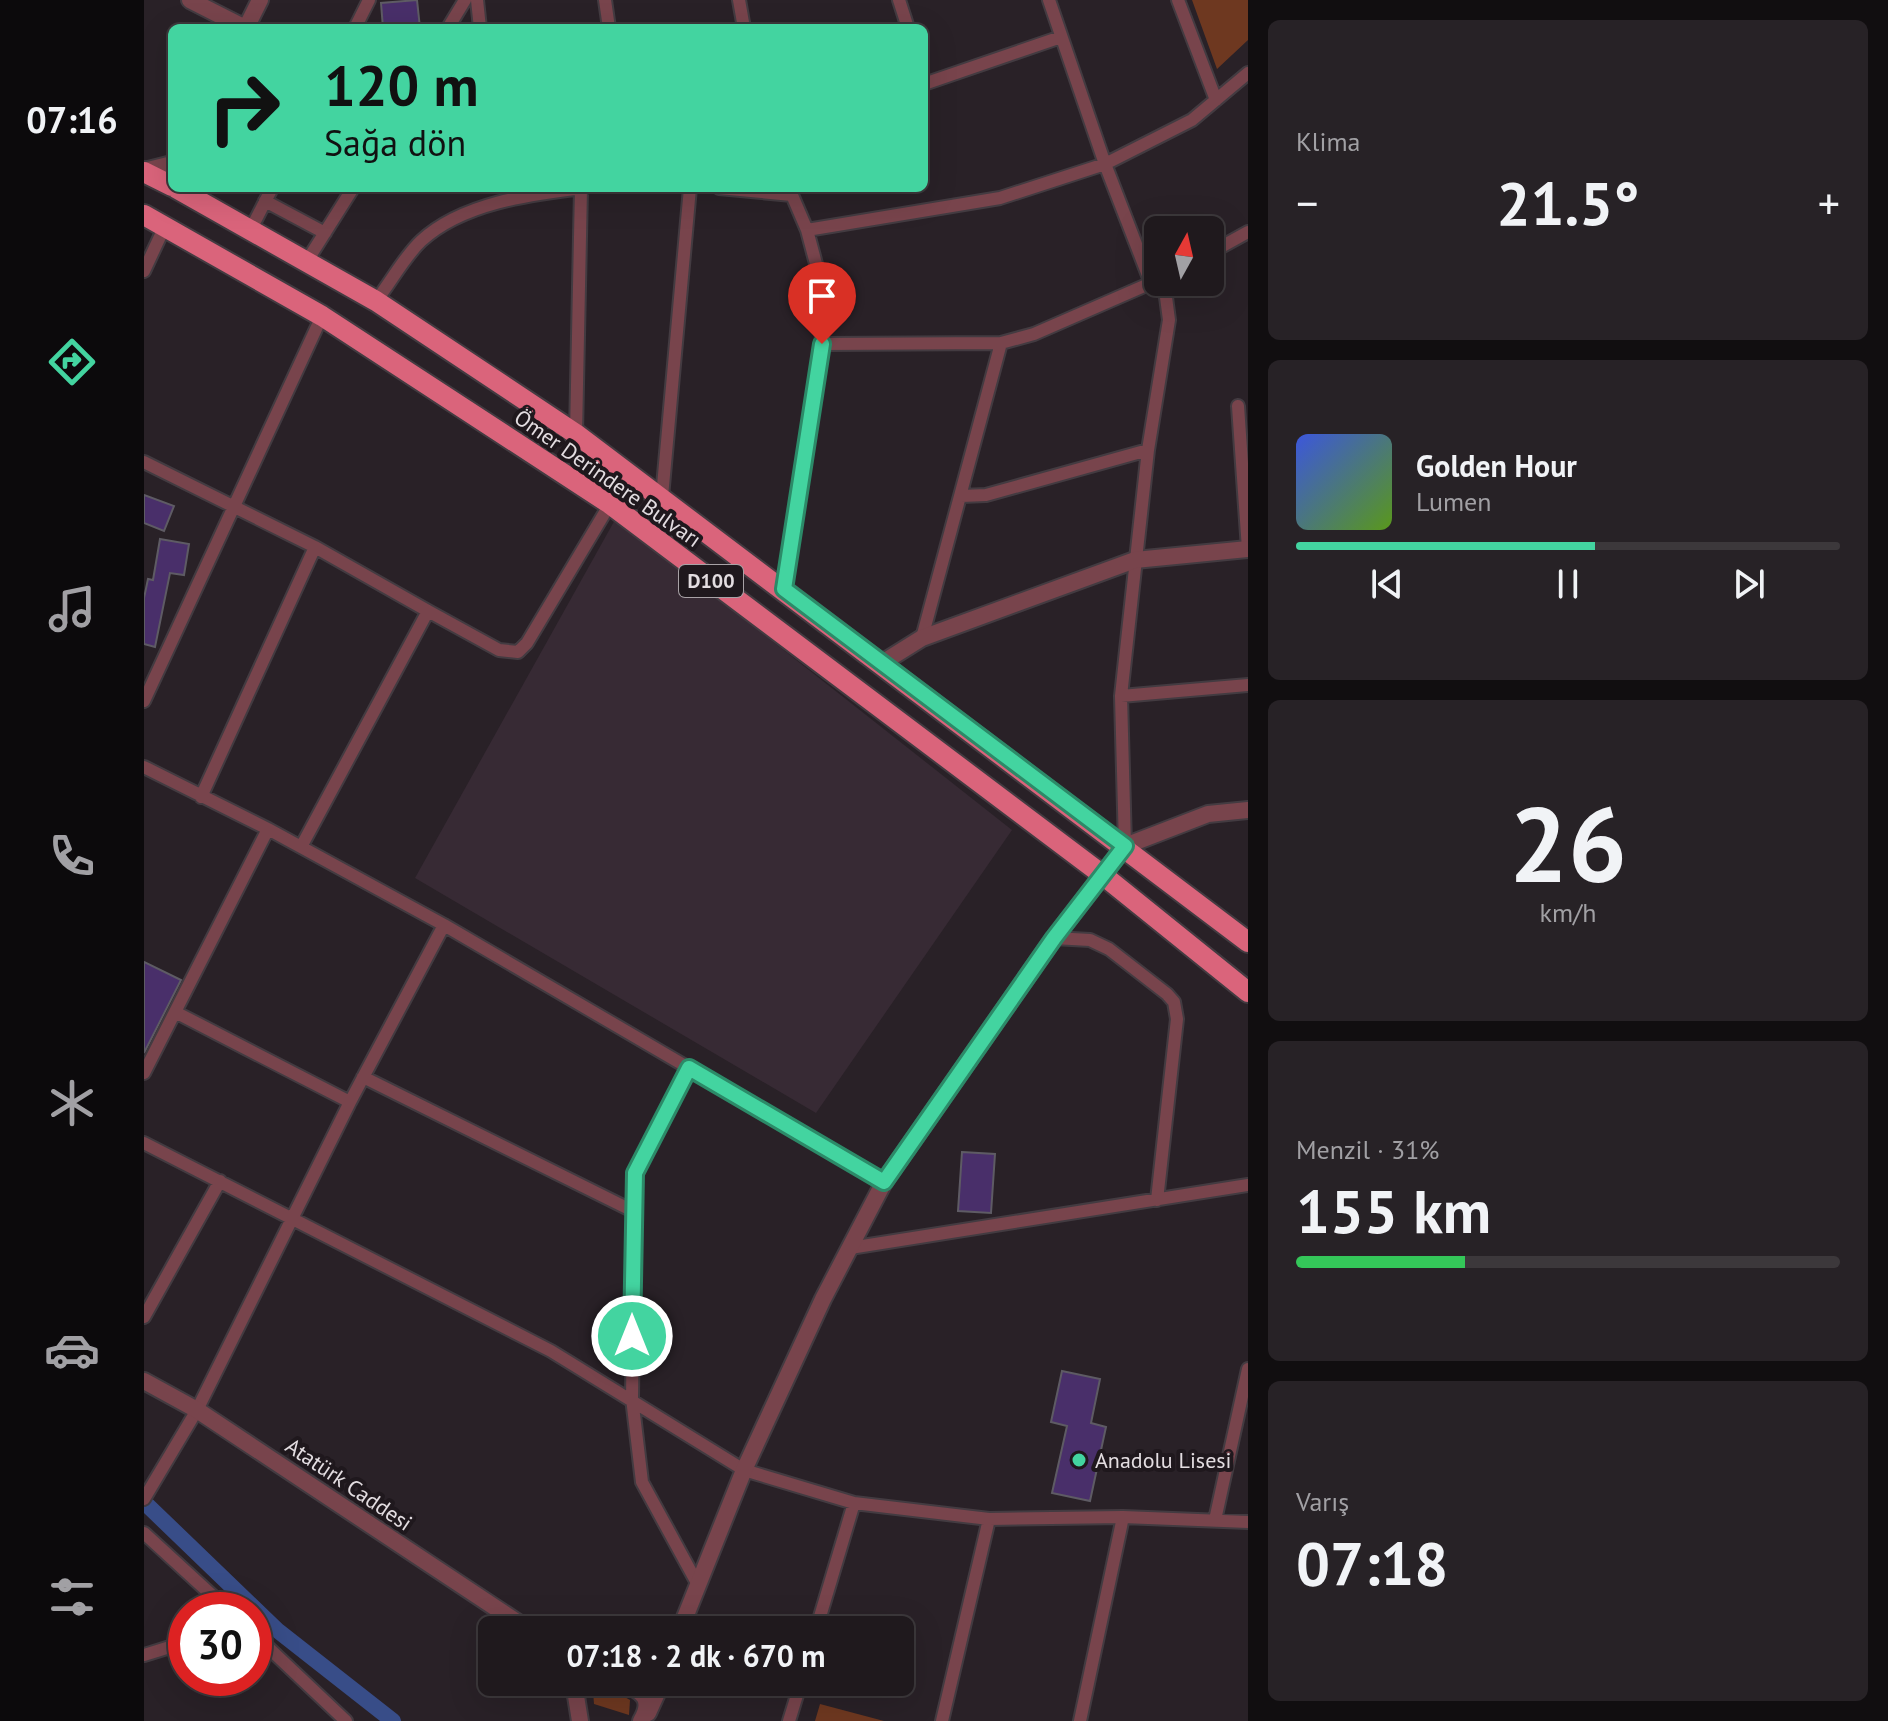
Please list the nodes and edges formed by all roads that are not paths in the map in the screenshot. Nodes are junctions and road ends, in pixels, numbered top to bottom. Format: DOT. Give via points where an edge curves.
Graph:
graph roads {
  1 [pos="190,0"];
  2 [pos="260,0"];
  3 [pos="369,0"];
  4 [pos="465,0"];
  5 [pos="477,0"];
  6 [pos="605,0"];
  7 [pos="739,0"];
  8 [pos="899,0"];
  9 [pos="1049,0"];
  10 [pos="1178,0"];
  11 [pos="237,24"];
  12 [pos="247,24"];
  13 [pos="357,24"];
  14 [pos="450,24"];
  15 [pos="480,24"];
  16 [pos="608,24"];
  17 [pos="743,24"];
  18 [pos="907,24"];
  19 [pos="1061,37"];
  20 [pos="1248,73"];
  21 [pos="928,81"];
  22 [pos="1216,100"];
  23 [pos="1105,164"];
  24 [pos="168,165"];
  25 [pos="144,172"];
  26 [pos="168,184"];
  27 [pos="185,192"];
  28 [pos="270,192"];
  29 [pos="351,192"];
  30 [pos="508,192"];
  31 [pos="561,192"];
  32 [pos="583,192"];
  33 [pos="690,192"];
  34 [pos="790,192"];
  35 [pos="265,201"];
  36 [pos="511,201"];
  37 [pos="144,215"];
  38 [pos="165,226"];
  39 [pos="251,229"];
  40 [pos="807,230"];
  41 [pos="1248,232"];
  42 [pos="325,233"];
  43 [pos="1224,245"];
  44 [pos="1144,251"];
  45 [pos="307,261"];
  46 [pos="144,271"];
  47 [pos="1144,288"];
  48 [pos="1162,296"];
  49 [pos="376,301"];
  50 [pos="322,316"];
  51 [pos="1001,343"];
  52 [pos="822,344"];
  53 [pos="1238,406"];
  54 [pos="576,434"];
  55 [pos="1148,450"];
  56 [pos="144,462"];
  57 [pos="961,496"];
  58 [pos="662,497"];
  59 [pos="610,504"];
  60 [pos="236,508"];
  61 [pos="315,547"];
  62 [pos="1248,549"];
  63 [pos="1135,560"];
  64 [pos="784,589"];
  65 [pos="428,611"];
  66 [pos="922,638"];
  67 [pos="882,663"];
  68 [pos="1248,685"];
  69 [pos="147,686"];
  70 [pos="1121,696"];
  71 [pos="144,701"];
  72 [pos="144,767"];
  73 [pos="201,797"];
  74 [pos="1248,810"];
  75 [pos="268,829"];
  76 [pos="1125,846"];
  77 [pos="301,847"];
  78 [pos="1104,876"];
  79 [pos="444,925"];
  80 [pos="1054,938"];
  81 [pos="1248,942"];
  82 [pos="1248,992"];
  83 [pos="175,1012"];
  84 [pos="689,1068"];
  85 [pos="144,1073"];
  86 [pos="363,1077"];
  87 [pos="350,1102"];
  88 [pos="144,1143"];
  89 [pos="220,1181"];
  90 [pos="884,1182"];
  91 [pos="1248,1185"];
  92 [pos="1157,1200"];
  93 [pos="633,1211"];
  94 [pos="294,1217"];
  95 [pos="850,1248"];
  96 [pos="145,1314"];
  97 [pos="1248,1369"];
  98 [pos="144,1381"];
  99 [pos="632,1398"];
  100 [pos="197,1410"];
  101 [pos="744,1470"];
  102 [pos="148,1494"];
  103 [pos="854,1503"];
  104 [pos="1123,1517"];
  105 [pos="989,1519"];
  106 [pos="1215,1520"];
  107 [pos="1248,1522"];
  108 [pos="144,1533"];
  109 [pos="697,1583"];
  110 [pos="208,1592"];
  111 [pos="507,1616"];
  112 [pos="685,1616"];
  113 [pos="820,1616"];
  114 [pos="168,1648"];
  115 [pos="272,1651"];
  116 [pos="144,1655"];
  117 [pos="642,1696"];
  118 [pos="656,1696"];
  119 [pos="797,1696"];
  120 [pos="645,1717"];
  121 [pos="346,1721"];
  122 [pos="789,1721"];
  123 [pos="942,1721"];
  124 [pos="1080,1721"];
  1 -- 11 [label="street"];
  2 -- 12 [label="street"];
  3 -- 13 [label="street"];
  4 -- 14 [label="street"];
  5 -- 15 [label="street"];
  6 -- 16 [label="street"];
  7 -- 17 [label="street"];
  8 -- 18 [label="street"];
  9 -- 19 [label="street"];
  10 -- 22 [label="street"];
  19 -- 21 [label="street"];
  19 -- 23 [label="street"];
  20 -- 22 [label="street"];
  22 -- 23 [label="street" via="1192,120"];
  23 -- 40 [label="street" via="1000,198"];
  23 -- 44 [label="street"];
  24 -- 25 [label="street"];
  25 -- 26 [label="highway, Ömer Derindere Bulvarı / D100"];
  27 -- 39 [label="highway, Ömer Derindere Bulvarı / D100"];
  28 -- 35 [label="street"];
  29 -- 42 [label="street"];
  30 -- 36 [label="street"];
  31 -- 36 [label="street"];
  32 -- 54 [label="street"];
  33 -- 58 [label="street"];
  34 -- 40 [label="street"];
  35 -- 39 [label="street"];
  35 -- 42 [label="street"];
  36 -- 49 [label="street" via="470,211 422,241"];
  37 -- 38 [label="highway, Ömer Derindere Bulvarı / D100"];
  38 -- 46 [label="street"];
  38 -- 50 [label="highway, Ömer Derindere Bulvarı / D100"];
  39 -- 45 [label="highway, Ömer Derindere Bulvarı / D100"];
  40 -- 52 [label="street" via="819,275"];
  41 -- 43 [label="street"];
  42 -- 45 [label="street"];
  45 -- 49 [label="highway, Ömer Derindere Bulvarı / D100"];
  47 -- 51 [label="street"];
  48 -- 55 [label="street" via="1169,320"];
  49 -- 54 [label="highway, Ömer Derindere Bulvarı / D100"];
  50 -- 59 [label="highway, Ömer Derindere Bulvarı / D100"];
  50 -- 60 [label="street"];
  51 -- 52 [label="street"];
  51 -- 57 [label="street"];
  52 -- 64 [label="street"];
  53 -- 62 [label="street"];
  54 -- 58 [label="highway, Ömer Derindere Bulvarı / D100"];
  55 -- 57 [label="street" via="986,495"];
  55 -- 63 [label="street"];
  56 -- 60 [label="street"];
  57 -- 66 [label="street"];
  58 -- 64 [label="highway, Ömer Derindere Bulvarı / D100"];
  59 -- 65 [label="street" via="518,652 499,650"];
  59 -- 78 [label="highway, Ömer Derindere Bulvarı / D100"];
  60 -- 61 [label="street"];
  60 -- 69 [label="street"];
  61 -- 65 [label="street"];
  61 -- 73 [label="street"];
  62 -- 63 [label="street"];
  63 -- 66 [label="street"];
  63 -- 70 [label="street"];
  64 -- 67 [label="highway, Ömer Derindere Bulvarı / D100"];
  65 -- 77 [label="street"];
  66 -- 67 [label="street"];
  67 -- 76 [label="highway, Ömer Derindere Bulvarı / D100"];
  68 -- 70 [label="street"];
  69 -- 71 [label="street"];
  70 -- 76 [label="street"];
  72 -- 73 [label="street"];
  73 -- 75 [label="street"];
  74 -- 76 [label="street" via="1208,814"];
  75 -- 77 [label="street"];
  75 -- 83 [label="street"];
  76 -- 78 [label="street"];
  76 -- 81 [label="highway, Ömer Derindere Bulvarı / D100"];
  77 -- 79 [label="street"];
  78 -- 80 [label="street"];
  78 -- 82 [label="highway, Ömer Derindere Bulvarı / D100"];
  79 -- 84 [label="street"];
  79 -- 86 [label="street"];
  80 -- 90 [label="street"];
  80 -- 92 [label="street" via="1090,940 1109,949 1174,1002 1177,1019"];
  83 -- 85 [label="street"];
  83 -- 87 [label="street"];
  84 -- 90 [label="street"];
  84 -- 93 [label="street" via="635,1173"];
  86 -- 87 [label="street"];
  86 -- 93 [label="street"];
  87 -- 94 [label="street"];
  88 -- 89 [label="street"];
  89 -- 94 [label="street"];
  89 -- 96 [label="street"];
  90 -- 95 [label="street"];
  91 -- 92 [label="street"];
  92 -- 95 [label="street"];
  93 -- 99 [label="street"];
  94 -- 99 [label="street"];
  94 -- 100 [label="street"];
  95 -- 101 [label="street"];
  97 -- 106 [label="street"];
  98 -- 100 [label="street, Atatürk Caddesi"];
  99 -- 101 [label="street"];
  99 -- 109 [label="street" via="642,1482"];
  100 -- 102 [label="street"];
  100 -- 111 [label="street, Atatürk Caddesi"];
  101 -- 103 [label="street"];
  101 -- 109 [label="street"];
  103 -- 105 [label="street"];
  103 -- 113 [label="street"];
  104 -- 105 [label="street"];
  104 -- 106 [label="street"];
  104 -- 124 [label="street"];
  105 -- 123 [label="street"];
  106 -- 107 [label="street"];
  108 -- 110 [label="street"];
  109 -- 112 [label="street"];
  114 -- 116 [label="street"];
  115 -- 121 [label="street"];
  117 -- 120 [label="street"];
  118 -- 120 [label="street"];
  119 -- 122 [label="street"];
}
